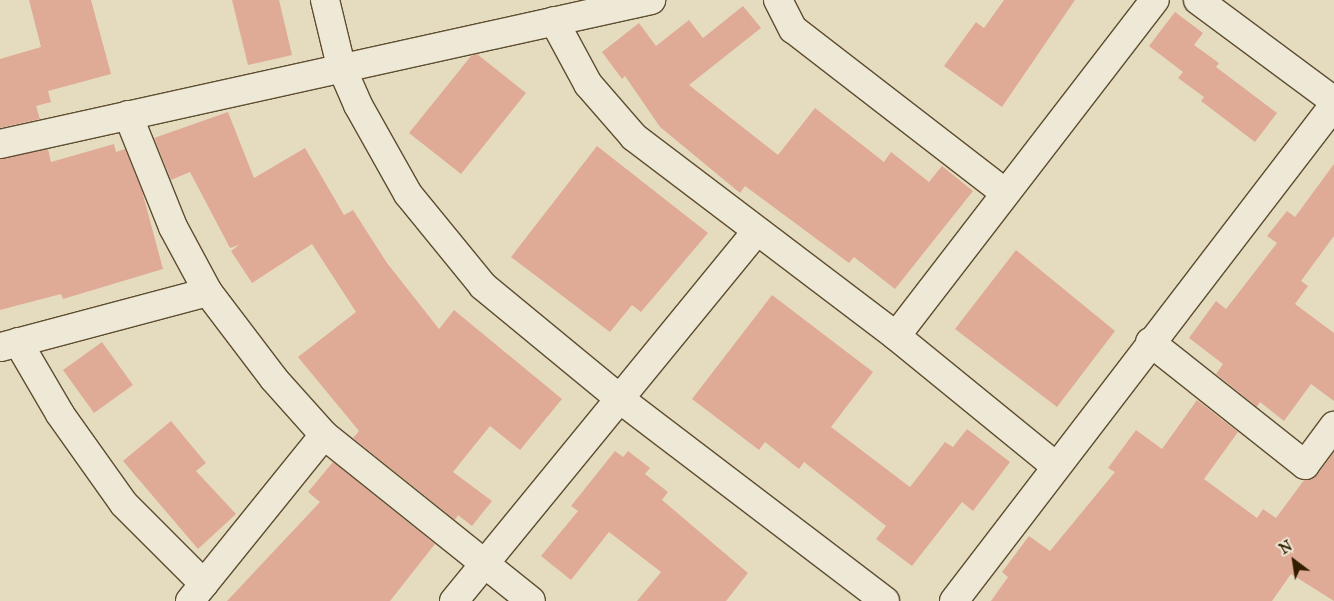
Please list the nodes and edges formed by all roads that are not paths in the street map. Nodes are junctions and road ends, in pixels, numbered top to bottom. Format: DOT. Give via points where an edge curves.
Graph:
graph roads {
  1 [pos="325,0"];
  2 [pos="651,0"];
  3 [pos="778,0"];
  4 [pos="1155,0"];
  5 [pos="1198,0"];
  6 [pos="554,21"];
  7 [pos="341,66"];
  8 [pos="1334,101"];
  9 [pos="1334,105"];
  10 [pos="128,115"];
  11 [pos="0,144"];
  12 [pos="1005,193"];
  13 [pos="756,232"];
  14 [pos="208,292"];
  15 [pos="896,336"];
  16 [pos="1150,342"];
  17 [pos="9,345"];
  18 [pos="620,399"];
  19 [pos="1334,426"];
  20 [pos="324,436"];
  21 [pos="1054,465"];
  22 [pos="484,565"];
  23 [pos="197,592"];
  24 [pos="454,601"];
  25 [pos="531,601"];
  26 [pos="885,601"];
  27 [pos="954,601"];
  1 -- 7 [label="street"];
  2 -- 6 [label="street"];
  3 -- 12 [label="street" via="793,29"];
  4 -- 12 [label="street"];
  5 -- 8 [label="street"];
  6 -- 7 [label="street"];
  6 -- 13 [label="street" via="588,84 634,137"];
  7 -- 10 [label="street"];
  7 -- 18 [label="street" via="358,105 408,194 483,286"];
  9 -- 16 [label="street"];
  10 -- 11 [label="street"];
  10 -- 14 [label="street" via="173,227"];
  12 -- 15 [label="street"];
  13 -- 15 [label="street"];
  13 -- 18 [label="street"];
  14 -- 17 [label="street"];
  14 -- 20 [label="street"];
  15 -- 21 [label="street"];
  16 -- 19 [label="street" via="1305,465"];
  16 -- 21 [label="street"];
  17 -- 23 [label="street" via="124,504"];
  18 -- 22 [label="street"];
  18 -- 26 [label="street"];
  20 -- 22 [label="street"];
  20 -- 23 [label="street"];
  21 -- 27 [label="street"];
  22 -- 24 [label="street"];
  22 -- 25 [label="street"];
}
